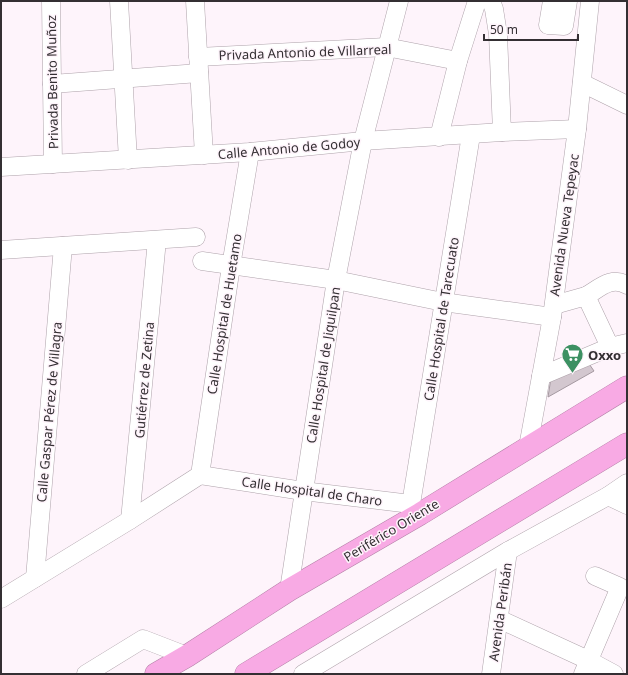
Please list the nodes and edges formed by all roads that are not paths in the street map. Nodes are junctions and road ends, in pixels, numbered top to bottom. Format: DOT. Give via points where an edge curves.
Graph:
graph roads {
  1 [pos="51,1"];
  2 [pos="119,1"];
  3 [pos="195,1"];
  4 [pos="399,1"];
  5 [pos="477,1"];
  6 [pos="491,1"];
  7 [pos="552,1"];
  8 [pos="568,1"];
  9 [pos="590,1"];
  10 [pos="467,34"];
  11 [pos="498,34"];
  12 [pos="386,47"];
  13 [pos="458,61"];
  14 [pos="199,65"];
  15 [pos="123,79"];
  16 [pos="582,83"];
  17 [pos="52,84"];
  18 [pos="627,105"];
  19 [pos="577,129"];
  20 [pos="502,132"];
  21 [pos="471,135"];
  22 [pos="439,137"];
  23 [pos="363,141"];
  24 [pos="250,152"];
  25 [pos="204,155"];
  26 [pos="128,160"];
  27 [pos="53,164"];
  28 [pos="1,167"];
  29 [pos="196,237"];
  30 [pos="157,240"];
  31 [pos="63,246"];
  32 [pos="1,250"];
  33 [pos="202,261"];
  34 [pos="231,266"];
  35 [pos="336,280"];
  36 [pos="627,285"];
  37 [pos="586,296"];
  38 [pos="443,302"];
  39 [pos="553,311"];
  40 [pos="618,345"];
  41 [pos="541,376"];
  42 [pos="627,387"];
  43 [pos="627,444"];
  44 [pos="528,447"];
  45 [pos="200,475"];
  46 [pos="627,484"];
  47 [pos="303,491"];
  48 [pos="608,496"];
  49 [pos="627,505"];
  50 [pos="416,509"];
  51 [pos="130,520"];
  52 [pos="508,551"];
  53 [pos="595,576"];
  54 [pos="35,578"];
  55 [pos="289,590"];
  56 [pos="1,599"];
  57 [pos="499,619"];
  58 [pos="187,656"];
  59 [pos="586,667"];
  60 [pos="86,674"];
  61 [pos="156,674"];
  62 [pos="246,674"];
  63 [pos="303,674"];
  64 [pos="491,674"];
  65 [pos="614,674"];
  1 -- 17 [label="street, Privada Benito Muñoz"];
  2 -- 15 [label="street"];
  3 -- 14 [label="street"];
  4 -- 12 [label="street, Calle Hospital de Jiquilpan"];
  5 -- 10 [label="street"];
  6 -- 11 [label="street"];
  7 -- 8 [label="street" via="548,25 564,26"];
  9 -- 16 [label="street, Avenida Nueva Tepeyac"];
  10 -- 11 [label="street"];
  10 -- 13 [label="street"];
  11 -- 20 [label="street"];
  12 -- 13 [label="street, Privada Antonio de Villarreal"];
  12 -- 14 [label="street, Privada Antonio de Villarreal"];
  12 -- 23 [label="street, Calle Hospital de Jiquilpan"];
  13 -- 22 [label="street"];
  14 -- 15 [label="street, Privada Antonio de Villarreal"];
  14 -- 25 [label="street"];
  15 -- 17 [label="street, Privada Antonio de Villarreal"];
  15 -- 26 [label="street"];
  16 -- 18 [label="street"];
  16 -- 19 [label="street, Avenida Nueva Tepeyac"];
  17 -- 27 [label="street, Privada Benito Muñoz"];
  19 -- 20 [label="street, Calle Antonio de Godoy"];
  19 -- 39 [label="street, Avenida Nueva Tepeyac"];
  20 -- 21 [label="street, Calle Antonio de Godoy"];
  21 -- 22 [label="street, Calle Antonio de Godoy"];
  21 -- 38 [label="street, Calle Hospital de Tarecuato"];
  22 -- 23 [label="street, Calle Antonio de Godoy"];
  23 -- 24 [label="street, Calle Antonio de Godoy"];
  23 -- 35 [label="street, Calle Hospital de Jiquilpan"];
  24 -- 25 [label="street, Calle Antonio de Godoy"];
  24 -- 34 [label="street, Calle Hospital de Huetamo"];
  25 -- 26 [label="street, Calle Antonio de Godoy"];
  26 -- 27 [label="street, Calle Antonio de Godoy"];
  27 -- 28 [label="street, Calle Antonio de Godoy"];
  29 -- 30 [label="street"];
  30 -- 31 [label="street"];
  30 -- 51 [label="street, Gutiérrez de Zetina"];
  31 -- 32 [label="street"];
  31 -- 54 [label="street, Calle Gaspar Pérez de Villagra"];
  33 -- 34 [label="street"];
  34 -- 35 [label="street"];
  34 -- 45 [label="street, Calle Hospital de Huetamo"];
  35 -- 38 [label="street"];
  35 -- 47 [label="street, Calle Hospital de Jiquilpan"];
  36 -- 37 [label="street" via="620,281 610,282"];
  37 -- 39 [label="street"];
  37 -- 40 [label="street"];
  38 -- 39 [label="street"];
  38 -- 50 [label="street, Calle Hospital de Tarecuato"];
  39 -- 41 [label="street, Avenida Nueva Tepeyac"];
  40 -- 41 [label="street"];
  41 -- 44 [label="street, Avenida Nueva Tepeyac"];
  42 -- 44 [label="highway, Periférico Oriente"];
  43 -- 62 [label="highway"];
  44 -- 50 [label="highway, Periférico Oriente"];
  45 -- 47 [label="street, Calle Hospital de Charo"];
  45 -- 51 [label="street"];
  46 -- 48 [label="street"];
  47 -- 50 [label="street, Calle Hospital de Charo"];
  47 -- 55 [label="street, Calle Hospital de Jiquilpan"];
  48 -- 49 [label="street"];
  48 -- 52 [label="street"];
  50 -- 55 [label="highway, Periférico Oriente"];
  51 -- 54 [label="street"];
  52 -- 57 [label="street, Avenida Peribán"];
  52 -- 63 [label="street"];
  53 -- 59 [label="street" via="620,587"];
  54 -- 56 [label="street"];
  55 -- 58 [label="highway, Periférico Oriente"];
  57 -- 59 [label="street"];
  57 -- 64 [label="street, Avenida Peribán"];
  58 -- 60 [label="street" via="144,639"];
  58 -- 61 [label="highway, Periférico Oriente"];
  59 -- 65 [label="street"];
}
